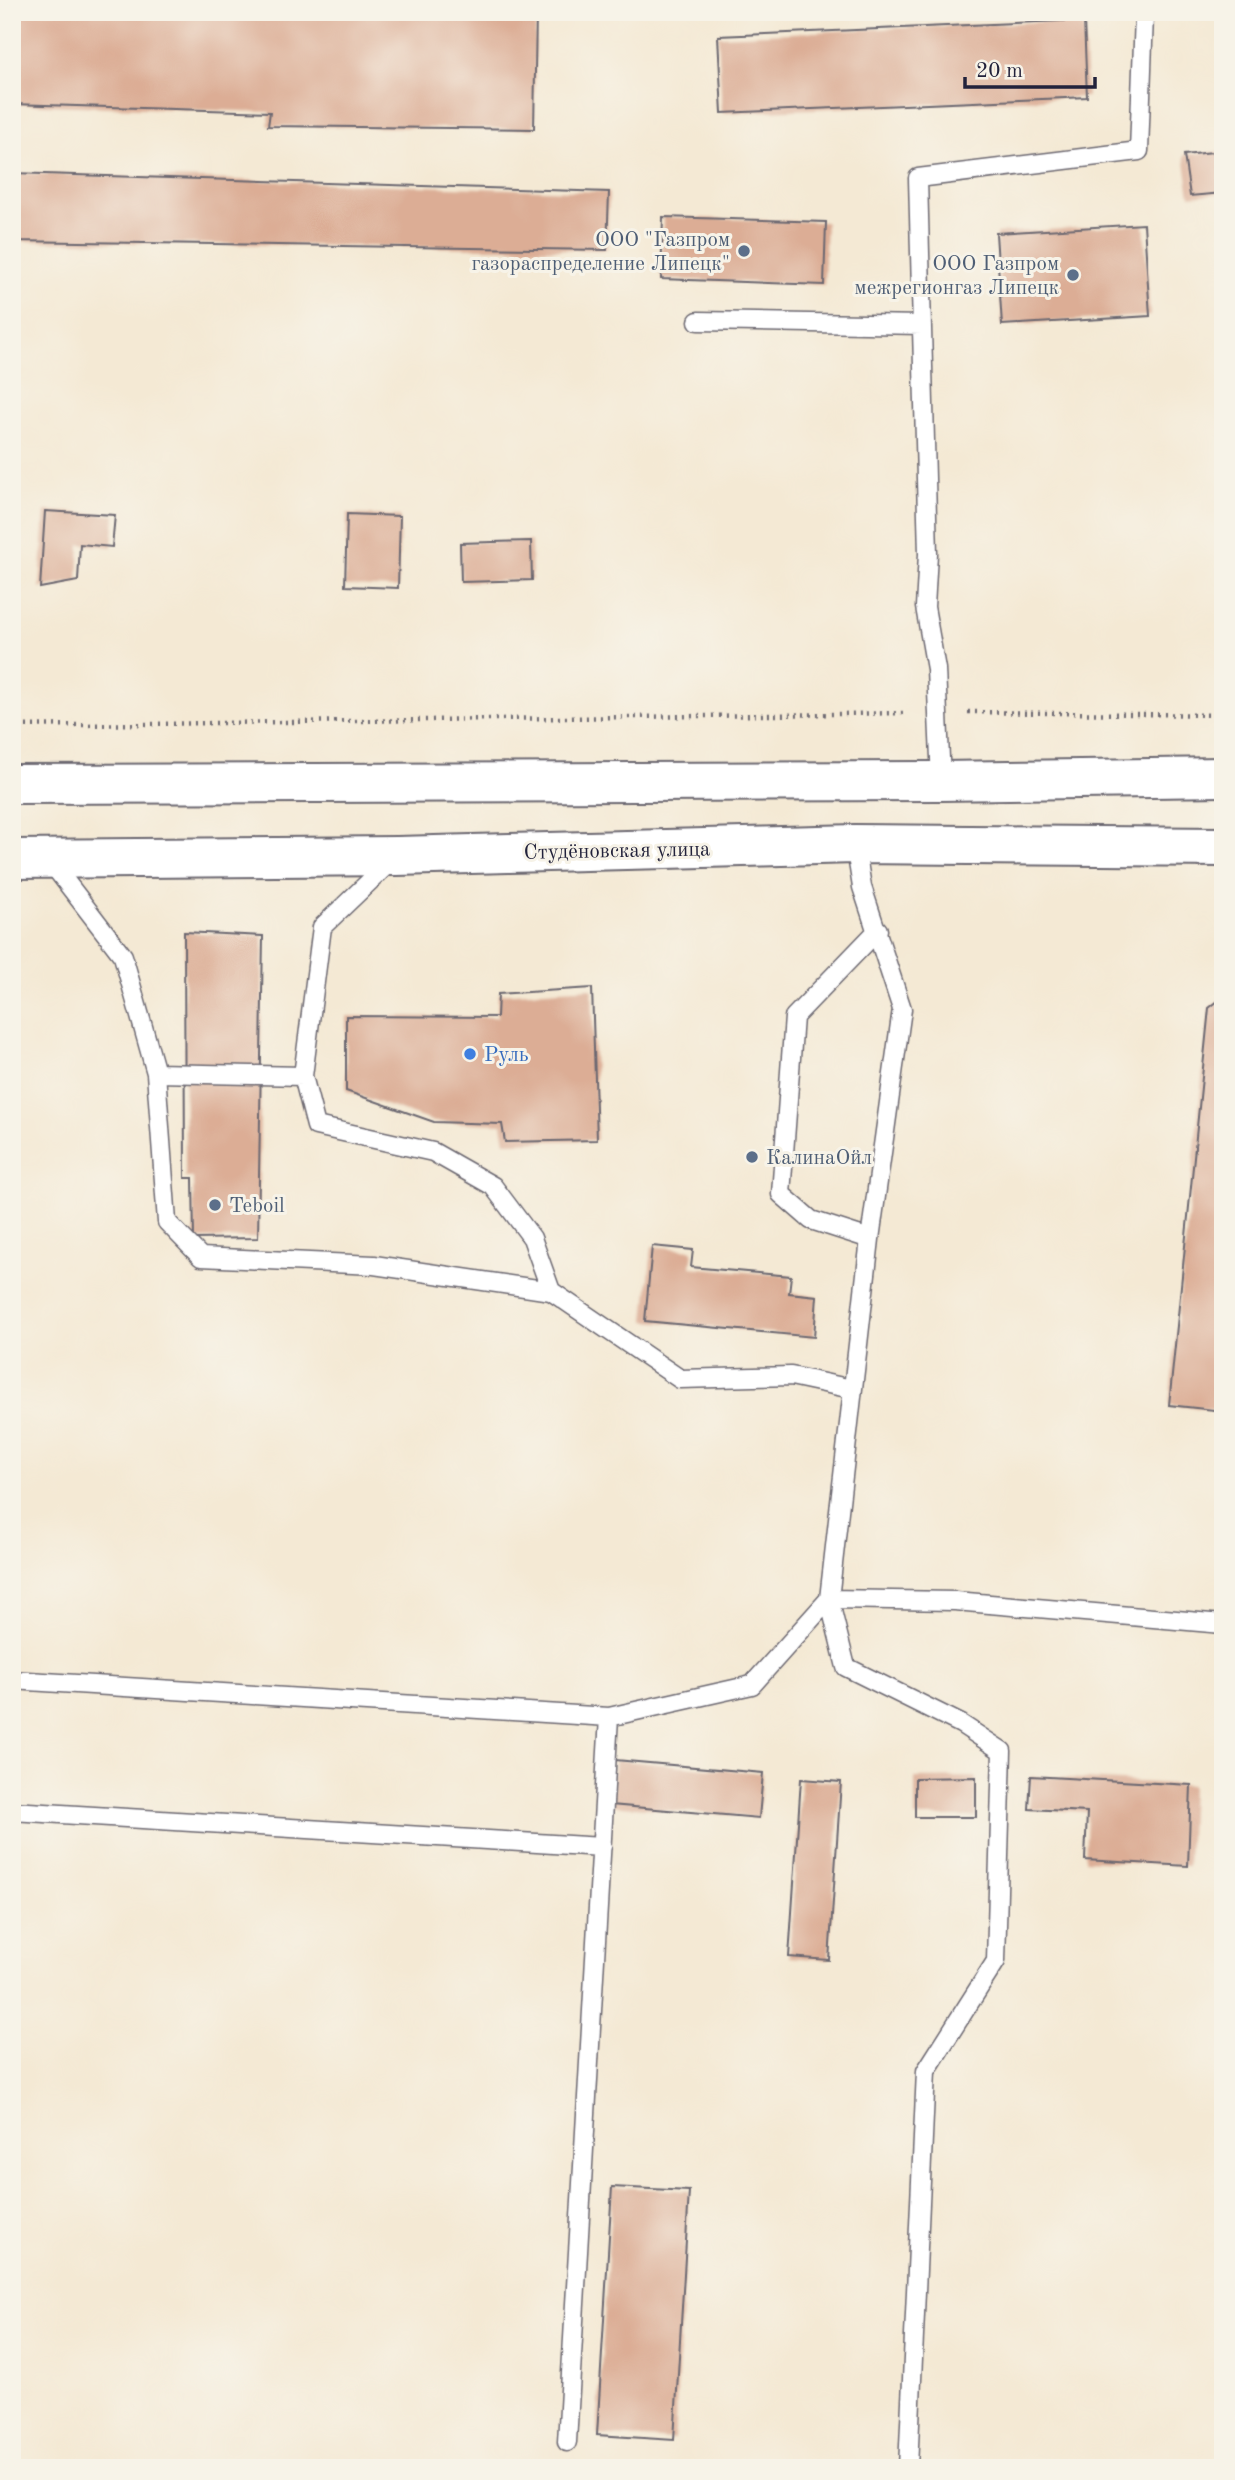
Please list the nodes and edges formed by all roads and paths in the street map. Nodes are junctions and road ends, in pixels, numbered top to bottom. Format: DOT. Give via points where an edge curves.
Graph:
graph roads {
  1 [pos="1141,12"];
  2 [pos="698,321"];
  3 [pos="922,325"];
  4 [pos="938,712"];
  5 [pos="1223,715"];
  6 [pos="12,726"];
  7 [pos="1223,777"];
  8 [pos="941,781"];
  9 [pos="12,784"];
  10 [pos="855,844"];
  11 [pos="1223,847"];
  12 [pos="397,856"];
  13 [pos="30,859"];
  14 [pos="877,930"];
  15 [pos="156,1073"];
  16 [pos="303,1076"];
  17 [pos="870,1239"];
  18 [pos="551,1291"];
  19 [pos="852,1389"];
  20 [pos="829,1599"];
  21 [pos="1223,1625"];
  22 [pos="12,1680"];
  23 [pos="609,1717"];
  24 [pos="12,1811"];
  25 [pos="602,1847"];
  26 [pos="567,2442"];
  27 [pos="908,2468"];
  1 -- 3 [label="lane" via="1139,151 918,178"];
  2 -- 3 [label="lane"];
  3 -- 4 [label="lane" via="928,554 925,607"];
  4 -- 5 [label="path"];
  4 -- 6 [label="path"];
  4 -- 8 [label="lane"];
  7 -- 8 [label="main road"];
  8 -- 9 [label="main road"];
  10 -- 11 [label="main road, Студёновская улица"];
  10 -- 12 [label="main road, Студёновская улица"];
  10 -- 14 [label="lane" via="862,887"];
  12 -- 13 [label="main road, Студёновская улица"];
  12 -- 16 [label="lane" via="322,927"];
  13 -- 15 [label="lane" via="123,956"];
  14 -- 17 [label="lane" via="902,1009"];
  14 -- 17 [label="lane" via="794,1017 781,1194 811,1220"];
  15 -- 16 [label="lane"];
  15 -- 18 [label="lane" via="167,1222 201,1257 374,1265"];
  16 -- 18 [label="lane" via="316,1126 433,1152 493,1186 532,1238"];
  17 -- 19 [label="lane"];
  18 -- 19 [label="lane" via="680,1379 791,1376"];
  19 -- 20 [label="lane"];
  20 -- 21 [label="lane" via="955,1601"];
  20 -- 23 [label="lane" via="751,1685"];
  20 -- 27 [label="lane" via="846,1667 961,1724 1002,1751 996,1961 926,2071"];
  22 -- 23 [label="lane"];
  23 -- 25 [label="lane"];
  24 -- 25 [label="lane"];
  25 -- 26 [label="lane"];
}
